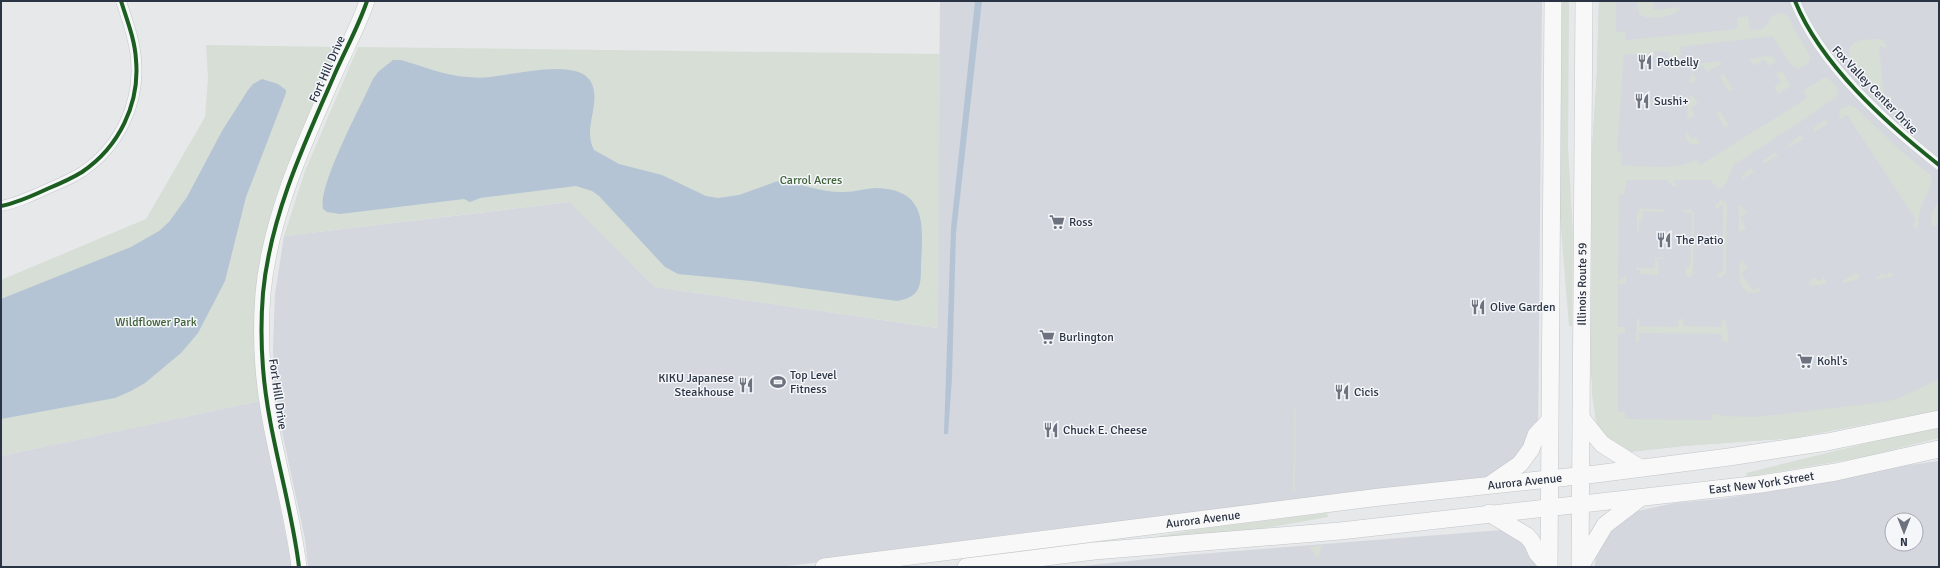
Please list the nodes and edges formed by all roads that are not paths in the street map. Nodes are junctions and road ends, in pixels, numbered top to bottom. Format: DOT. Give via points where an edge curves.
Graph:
graph roads {
  1 [pos="121,1"];
  2 [pos="367,1"];
  3 [pos="1553,1"];
  4 [pos="1584,1"];
  5 [pos="1795,1"];
  6 [pos="1939,165"];
  7 [pos="1,206"];
  8 [pos="1939,419"];
  9 [pos="1582,420"];
  10 [pos="1549,421"];
  11 [pos="1939,449"];
  12 [pos="1640,468"];
  13 [pos="1581,476"];
  14 [pos="1549,478"];
  15 [pos="1489,485"];
  16 [pos="1640,498"];
  17 [pos="1581,505"];
  18 [pos="1550,508"];
  19 [pos="1489,513"];
  20 [pos="299,567"];
  21 [pos="824,567"];
  22 [pos="966,567"];
  23 [pos="1549,567"];
  24 [pos="1580,567"];
  1 -- 7 [label="street" via="132,38 137,68 133,101 119,134 100,158 78,175"];
  2 -- 20 [label="street, Fort Hill Drive" via="290,182 278,219 263,292 263,369"];
  3 -- 10 [label="main road"];
  4 -- 9 [label="main road, Illinois Route 59"];
  5 -- 6 [label="street, Fox Valley Center Drive" via="1810,31 1830,60 1892,125"];
  8 -- 12 [label="main road" via="1827,442"];
  9 -- 12 [label="main road" via="1602,444"];
  9 -- 13 [label="main road, Illinois Route 59"];
  10 -- 14 [label="main road"];
  10 -- 15 [label="main road" via="1536,435 1531,449 1520,464"];
  11 -- 16 [label="main road, East New York Street" via="1801,478"];
  12 -- 13 [label="main road"];
  13 -- 14 [label="main road, Aurora Avenue"];
  13 -- 17 [label="main road, Illinois Route 59"];
  14 -- 15 [label="main road, Aurora Avenue"];
  14 -- 18 [label="main road"];
  15 -- 21 [label="main road, Aurora Avenue"];
  16 -- 17 [label="main road, East New York Street"];
  16 -- 24 [label="main road" via="1605,525"];
  17 -- 18 [label="main road, Aurora Avenue"];
  17 -- 24 [label="main road, Illinois Route 59"];
  18 -- 19 [label="main road, Aurora Avenue"];
  18 -- 23 [label="main road"];
  19 -- 22 [label="main road, Aurora Avenue" via="1340,531 1094,551"];
  19 -- 23 [label="main road" via="1526,536"];
}
